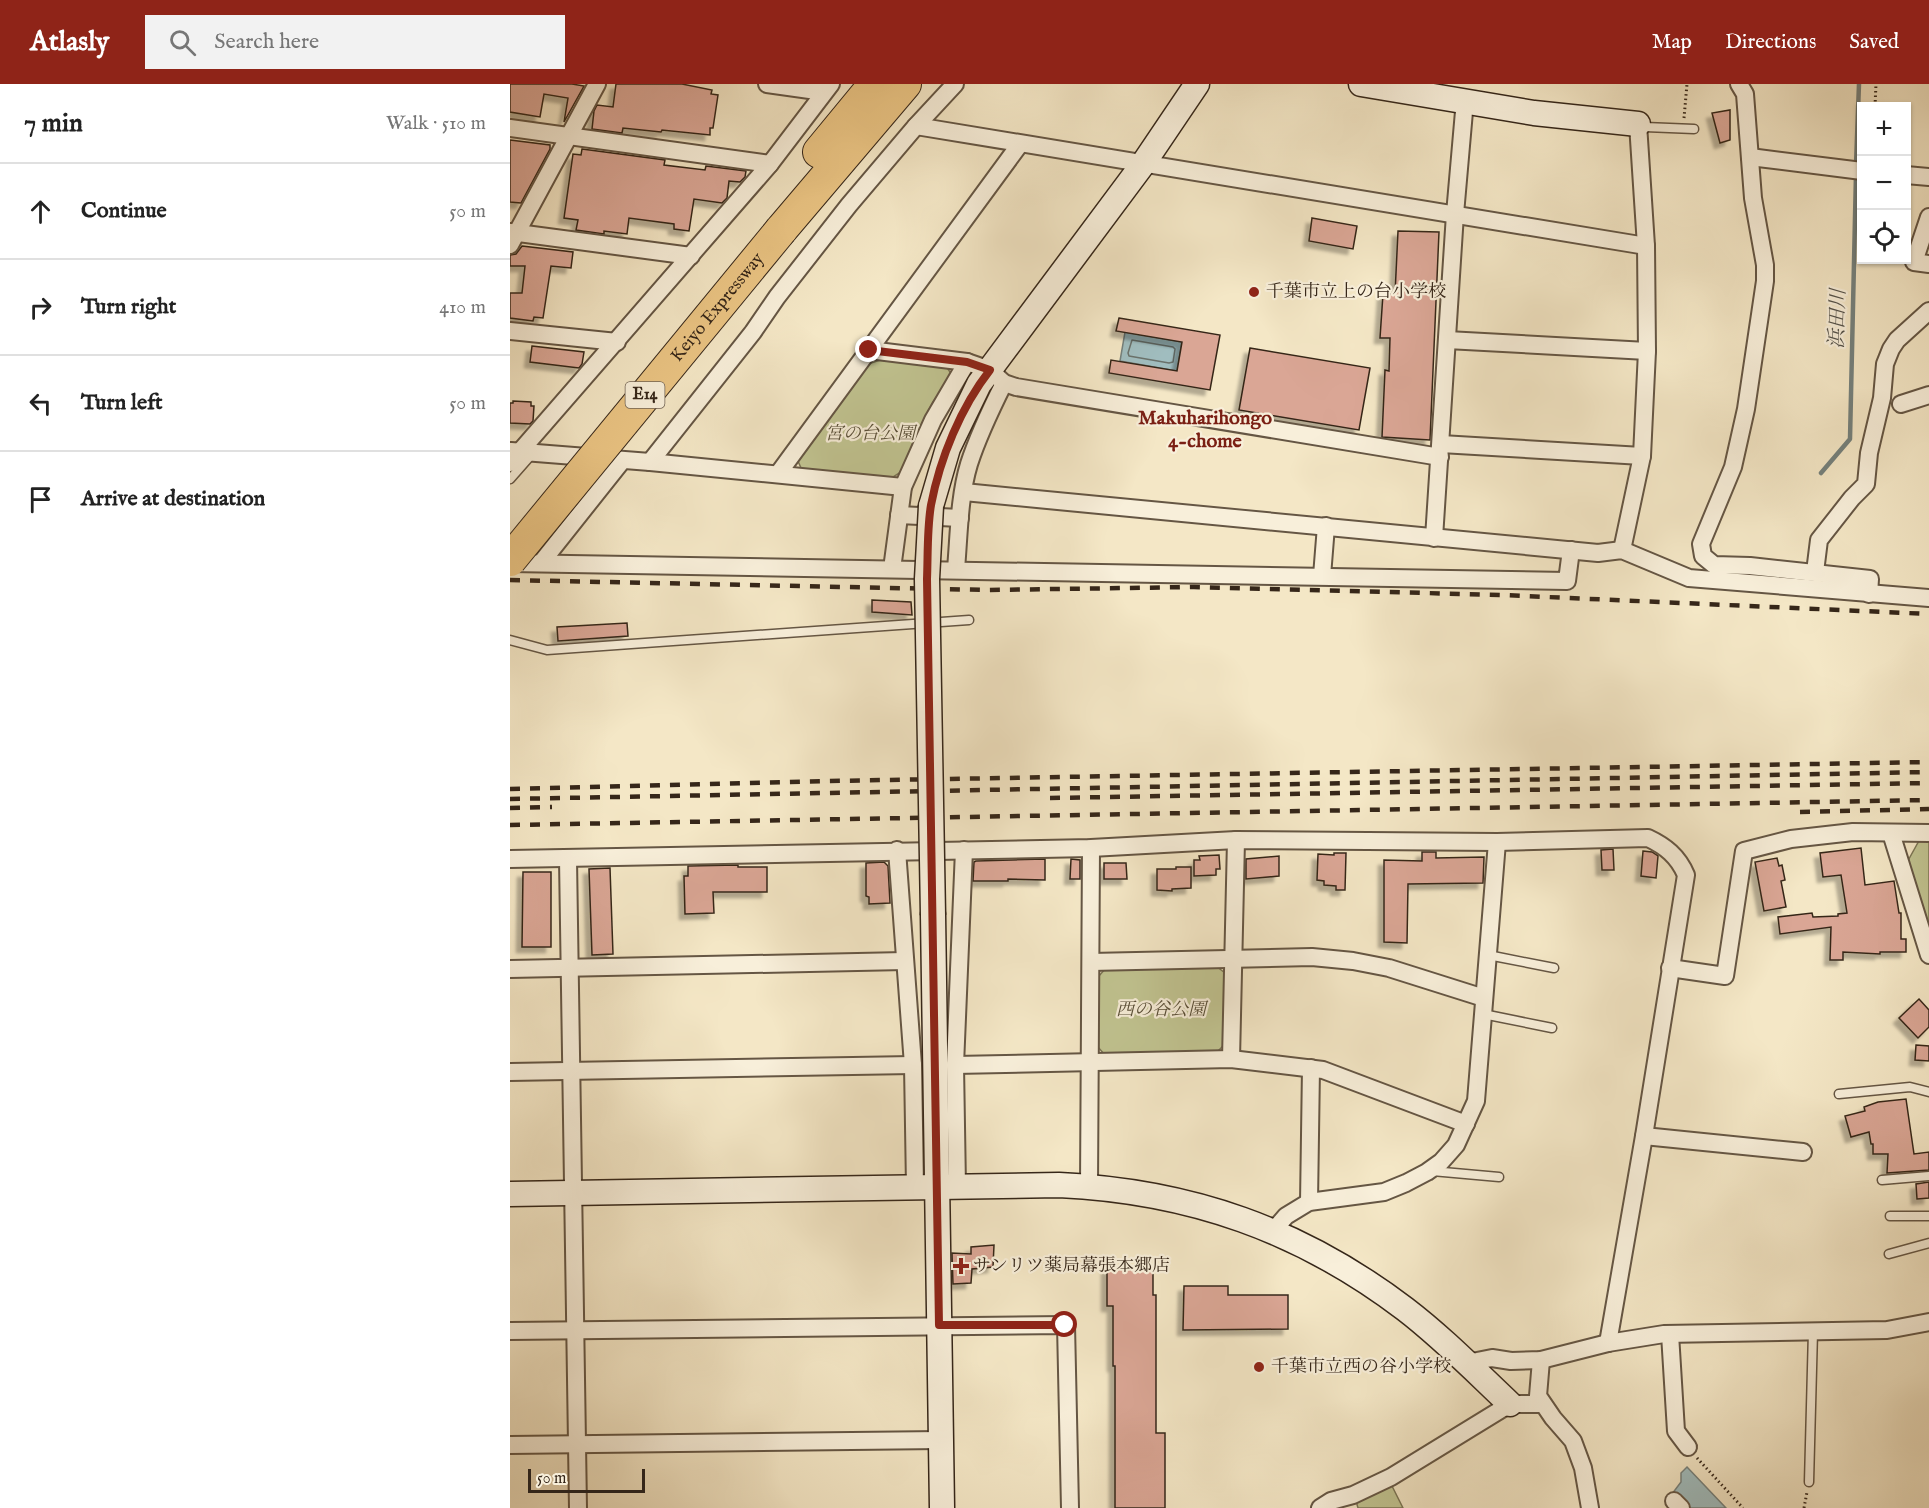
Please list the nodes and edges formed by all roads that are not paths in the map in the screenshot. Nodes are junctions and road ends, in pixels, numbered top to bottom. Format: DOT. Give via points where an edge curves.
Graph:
graph roads {
  1 [pos="597,84"];
  2 [pos="767,84"];
  3 [pos="875,84"];
  4 [pos="905,84"];
  5 [pos="955,84"];
  6 [pos="1197,84"];
  7 [pos="1361,84"];
  8 [pos="1739,84"];
  9 [pos="828,88"];
  10 [pos="1465,100"];
  11 [pos="1638,123"];
  12 [pos="916,126"];
  13 [pos="510,128"];
  14 [pos="1694,129"];
  15 [pos="569,136"];
  16 [pos="1020,144"];
  17 [pos="1750,157"];
  18 [pos="771,164"];
  19 [pos="1143,164"];
  20 [pos="1857,171"];
  21 [pos="1911,175"];
  22 [pos="1929,177"];
  23 [pos="1455,214"];
  24 [pos="1929,217"];
  25 [pos="770,227"];
  26 [pos="512,237"];
  27 [pos="1646,246"];
  28 [pos="691,256"];
  29 [pos="1929,264"];
  30 [pos="1929,311"];
  31 [pos="510,331"];
  32 [pos="1447,340"];
  33 [pos="617,342"];
  34 [pos="869,350"];
  35 [pos="1647,351"];
  36 [pos="967,362"];
  37 [pos="997,376"];
  38 [pos="1929,394"];
  39 [pos="1901,404"];
  40 [pos="1441,451"];
  41 [pos="518,455"];
  42 [pos="1642,456"];
  43 [pos="622,461"];
  44 [pos="650,462"];
  45 [pos="778,474"];
  46 [pos="510,479"];
  47 [pos="903,487"];
  48 [pos="964,492"];
  49 [pos="899,515"];
  50 [pos="960,518"];
  51 [pos="510,526"];
  52 [pos="1326,526"];
  53 [pos="1434,538"];
  54 [pos="1572,550"];
  55 [pos="1622,550"];
  56 [pos="510,561"];
  57 [pos="541,563"];
  58 [pos="956,569"];
  59 [pos="892,570"];
  60 [pos="1815,572"];
  61 [pos="1322,576"];
  62 [pos="1869,594"];
  63 [pos="1929,597"];
  64 [pos="969,620"];
  65 [pos="510,640"];
  66 [pos="1891,833"];
  67 [pos="1929,833"];
  68 [pos="1236,840"];
  69 [pos="1497,842"];
  70 [pos="1091,848"];
  71 [pos="897,850"];
  72 [pos="964,850"];
  73 [pos="510,859"];
  74 [pos="568,859"];
  75 [pos="1925,930"];
  76 [pos="1488,955"];
  77 [pos="1929,955"];
  78 [pos="1232,958"];
  79 [pos="905,961"];
  80 [pos="1091,962"];
  81 [pos="570,968"];
  82 [pos="1554,968"];
  83 [pos="1670,968"];
  84 [pos="510,969"];
  85 [pos="1484,1006"];
  86 [pos="1552,1028"];
  87 [pos="1231,1059"];
  88 [pos="1090,1062"];
  89 [pos="913,1065"];
  90 [pos="955,1065"];
  91 [pos="1311,1068"];
  92 [pos="572,1071"];
  93 [pos="510,1072"];
  94 [pos="1929,1092"];
  95 [pos="1839,1094"];
  96 [pos="1466,1124"];
  97 [pos="1644,1136"];
  98 [pos="1803,1152"];
  99 [pos="1429,1171"];
  100 [pos="1929,1176"];
  101 [pos="1499,1177"];
  102 [pos="1882,1180"];
  103 [pos="1089,1186"];
  104 [pos="936,1187"];
  105 [pos="573,1193"];
  106 [pos="510,1194"];
  107 [pos="1309,1202"];
  108 [pos="1890,1216"];
  109 [pos="1929,1216"];
  110 [pos="1273,1231"];
  111 [pos="1929,1243"];
  112 [pos="1889,1254"];
  113 [pos="1929,1322"];
  114 [pos="939,1325"];
  115 [pos="575,1330"];
  116 [pos="510,1331"];
  117 [pos="1813,1331"];
  118 [pos="1670,1334"];
  119 [pos="1608,1343"];
  120 [pos="1541,1360"];
  121 [pos="1467,1363"];
  122 [pos="1510,1404"];
  123 [pos="1542,1404"];
  124 [pos="941,1440"];
  125 [pos="577,1444"];
  126 [pos="510,1445"];
  127 [pos="1688,1448"];
  128 [pos="1809,1482"];
  129 [pos="578,1508"];
  130 [pos="942,1508"];
  131 [pos="1070,1508"];
  132 [pos="1320,1508"];
  133 [pos="1590,1508"];
  1 -- 15 [label="street"];
  2 -- 9 [label="street"];
  3 -- 25 [label="highway, Keiyo Expressway / E14"];
  4 -- 25 [label="highway, Keiyo Expressway / E14"];
  5 -- 12 [label="street"];
  6 -- 19 [label="street"];
  7 -- 10 [label="street"];
  8 -- 17 [label="street" via="1744,94"];
  9 -- 18 [label="street"];
  10 -- 11 [label="street" via="1534,113"];
  10 -- 23 [label="street"];
  11 -- 14 [label="lane" via="1645,127"];
  11 -- 27 [label="street"];
  12 -- 16 [label="street"];
  12 -- 44 [label="street" via="849,204"];
  13 -- 15 [label="street"];
  15 -- 18 [label="street"];
  15 -- 26 [label="street"];
  16 -- 19 [label="street"];
  16 -- 34 [label="street"];
  17 -- 20 [label="street"];
  17 -- 60 [label="street" via="1765,281 1733,467 1701,544 1703,556 1713,565"];
  18 -- 28 [label="street"];
  19 -- 23 [label="street"];
  19 -- 37 [label="street"];
  21 -- 22 [label="street"];
  23 -- 27 [label="street"];
  23 -- 32 [label="street"];
  24 -- 29 [label="street" via="1914,262"];
  25 -- 51 [label="highway, Keiyo Expressway / E14"];
  25 -- 56 [label="highway, Keiyo Expressway / E14, bridge"];
  26 -- 28 [label="street"];
  27 -- 35 [label="street"];
  28 -- 33 [label="street"];
  30 -- 60 [label="street" via="1891,349 1885,364 1866,484 1819,540"];
  31 -- 33 [label="street"];
  32 -- 35 [label="street"];
  32 -- 40 [label="street"];
  33 -- 41 [label="street"];
  34 -- 36 [label="street"];
  34 -- 45 [label="street"];
  35 -- 42 [label="street"];
  36 -- 37 [label="street"];
  36 -- 47 [label="street" via="933,420"];
  37 -- 40 [label="street" via="1016,387"];
  37 -- 48 [label="street"];
  37 -- 104 [label="street, bridge" via="979,384 948,448 931,506 927,579"];
  38 -- 39 [label="street"];
  40 -- 42 [label="street"];
  40 -- 53 [label="street"];
  41 -- 43 [label="street"];
  41 -- 46 [label="lane"];
  42 -- 55 [label="street"];
  43 -- 44 [label="street"];
  43 -- 57 [label="street"];
  44 -- 45 [label="street"];
  45 -- 47 [label="street"];
  47 -- 49 [label="street"];
  48 -- 50 [label="street"];
  48 -- 52 [label="street"];
  49 -- 50 [label="street"];
  49 -- 59 [label="street"];
  50 -- 58 [label="street"];
  52 -- 53 [label="street"];
  52 -- 61 [label="street"];
  53 -- 54 [label="street"];
  54 -- 55 [label="street"];
  54 -- 61 [label="street" via="1567,581"];
  55 -- 62 [label="street" via="1689,578"];
  56 -- 57 [label="street"];
  57 -- 59 [label="street"];
  58 -- 59 [label="street"];
  58 -- 61 [label="street"];
  60 -- 62 [label="street" via="1870,579"];
  62 -- 63 [label="street"];
  64 -- 65 [label="lane" via="547,650"];
  66 -- 67 [label="street"];
  66 -- 75 [label="street"];
  66 -- 83 [label="street" via="1853,832 1791,839 1744,851 1725,976"];
  68 -- 69 [label="street"];
  68 -- 70 [label="street"];
  68 -- 78 [label="street"];
  69 -- 76 [label="street"];
  69 -- 83 [label="street" via="1648,838 1662,844 1686,875"];
  70 -- 72 [label="street"];
  70 -- 80 [label="street"];
  71 -- 72 [label="street"];
  71 -- 74 [label="street"];
  71 -- 79 [label="street"];
  72 -- 90 [label="street"];
  73 -- 74 [label="street"];
  74 -- 81 [label="street"];
  75 -- 77 [label="street"];
  76 -- 82 [label="lane"];
  76 -- 85 [label="street"];
  78 -- 80 [label="street"];
  78 -- 85 [label="street" via="1353,961 1389,968"];
  78 -- 87 [label="street"];
  79 -- 81 [label="street"];
  79 -- 89 [label="street"];
  80 -- 88 [label="street"];
  81 -- 84 [label="street"];
  81 -- 92 [label="street"];
  83 -- 97 [label="street"];
  85 -- 86 [label="lane"];
  85 -- 96 [label="street" via="1476,1101"];
  87 -- 88 [label="street"];
  87 -- 91 [label="street"];
  88 -- 90 [label="street"];
  88 -- 103 [label="street"];
  89 -- 92 [label="street"];
  89 -- 104 [label="street"];
  90 -- 104 [label="street"];
  91 -- 96 [label="street"];
  91 -- 107 [label="street"];
  92 -- 93 [label="street"];
  92 -- 105 [label="street"];
  94 -- 95 [label="lane" via="1910,1087"];
  96 -- 99 [label="street" via="1456,1145"];
  97 -- 98 [label="street"];
  97 -- 119 [label="street"];
  99 -- 101 [label="lane"];
  99 -- 107 [label="street" via="1384,1192"];
  100 -- 102 [label="lane"];
  103 -- 104 [label="street"];
  103 -- 110 [label="street" via="1167,1198 1224,1212"];
  104 -- 105 [label="street"];
  104 -- 114 [label="street"];
  105 -- 106 [label="street"];
  105 -- 115 [label="street"];
  107 -- 110 [label="street" via="1286,1216"];
  108 -- 109 [label="lane"];
  110 -- 121 [label="street" via="1380,1291"];
  111 -- 112 [label="lane"];
  113 -- 117 [label="street" via="1887,1330"];
  114 -- 115 [label="street"];
  114 -- 124 [label="street"];
  114 -- 131 [label="street" via="1065,1325"];
  115 -- 116 [label="street"];
  115 -- 125 [label="street"];
  117 -- 118 [label="street"];
  117 -- 128 [label="lane"];
  118 -- 119 [label="street"];
  118 -- 127 [label="street" via="1676,1431"];
  119 -- 120 [label="street"];
  120 -- 121 [label="street" via="1492,1358"];
  120 -- 123 [label="street" via="1538,1396"];
  121 -- 122 [label="street"];
  122 -- 123 [label="street"];
  122 -- 132 [label="street" via="1390,1477"];
  123 -- 133 [label="street" via="1573,1441 1583,1468"];
  124 -- 125 [label="street"];
  124 -- 130 [label="street"];
  125 -- 126 [label="street"];
  125 -- 129 [label="street"];
}
